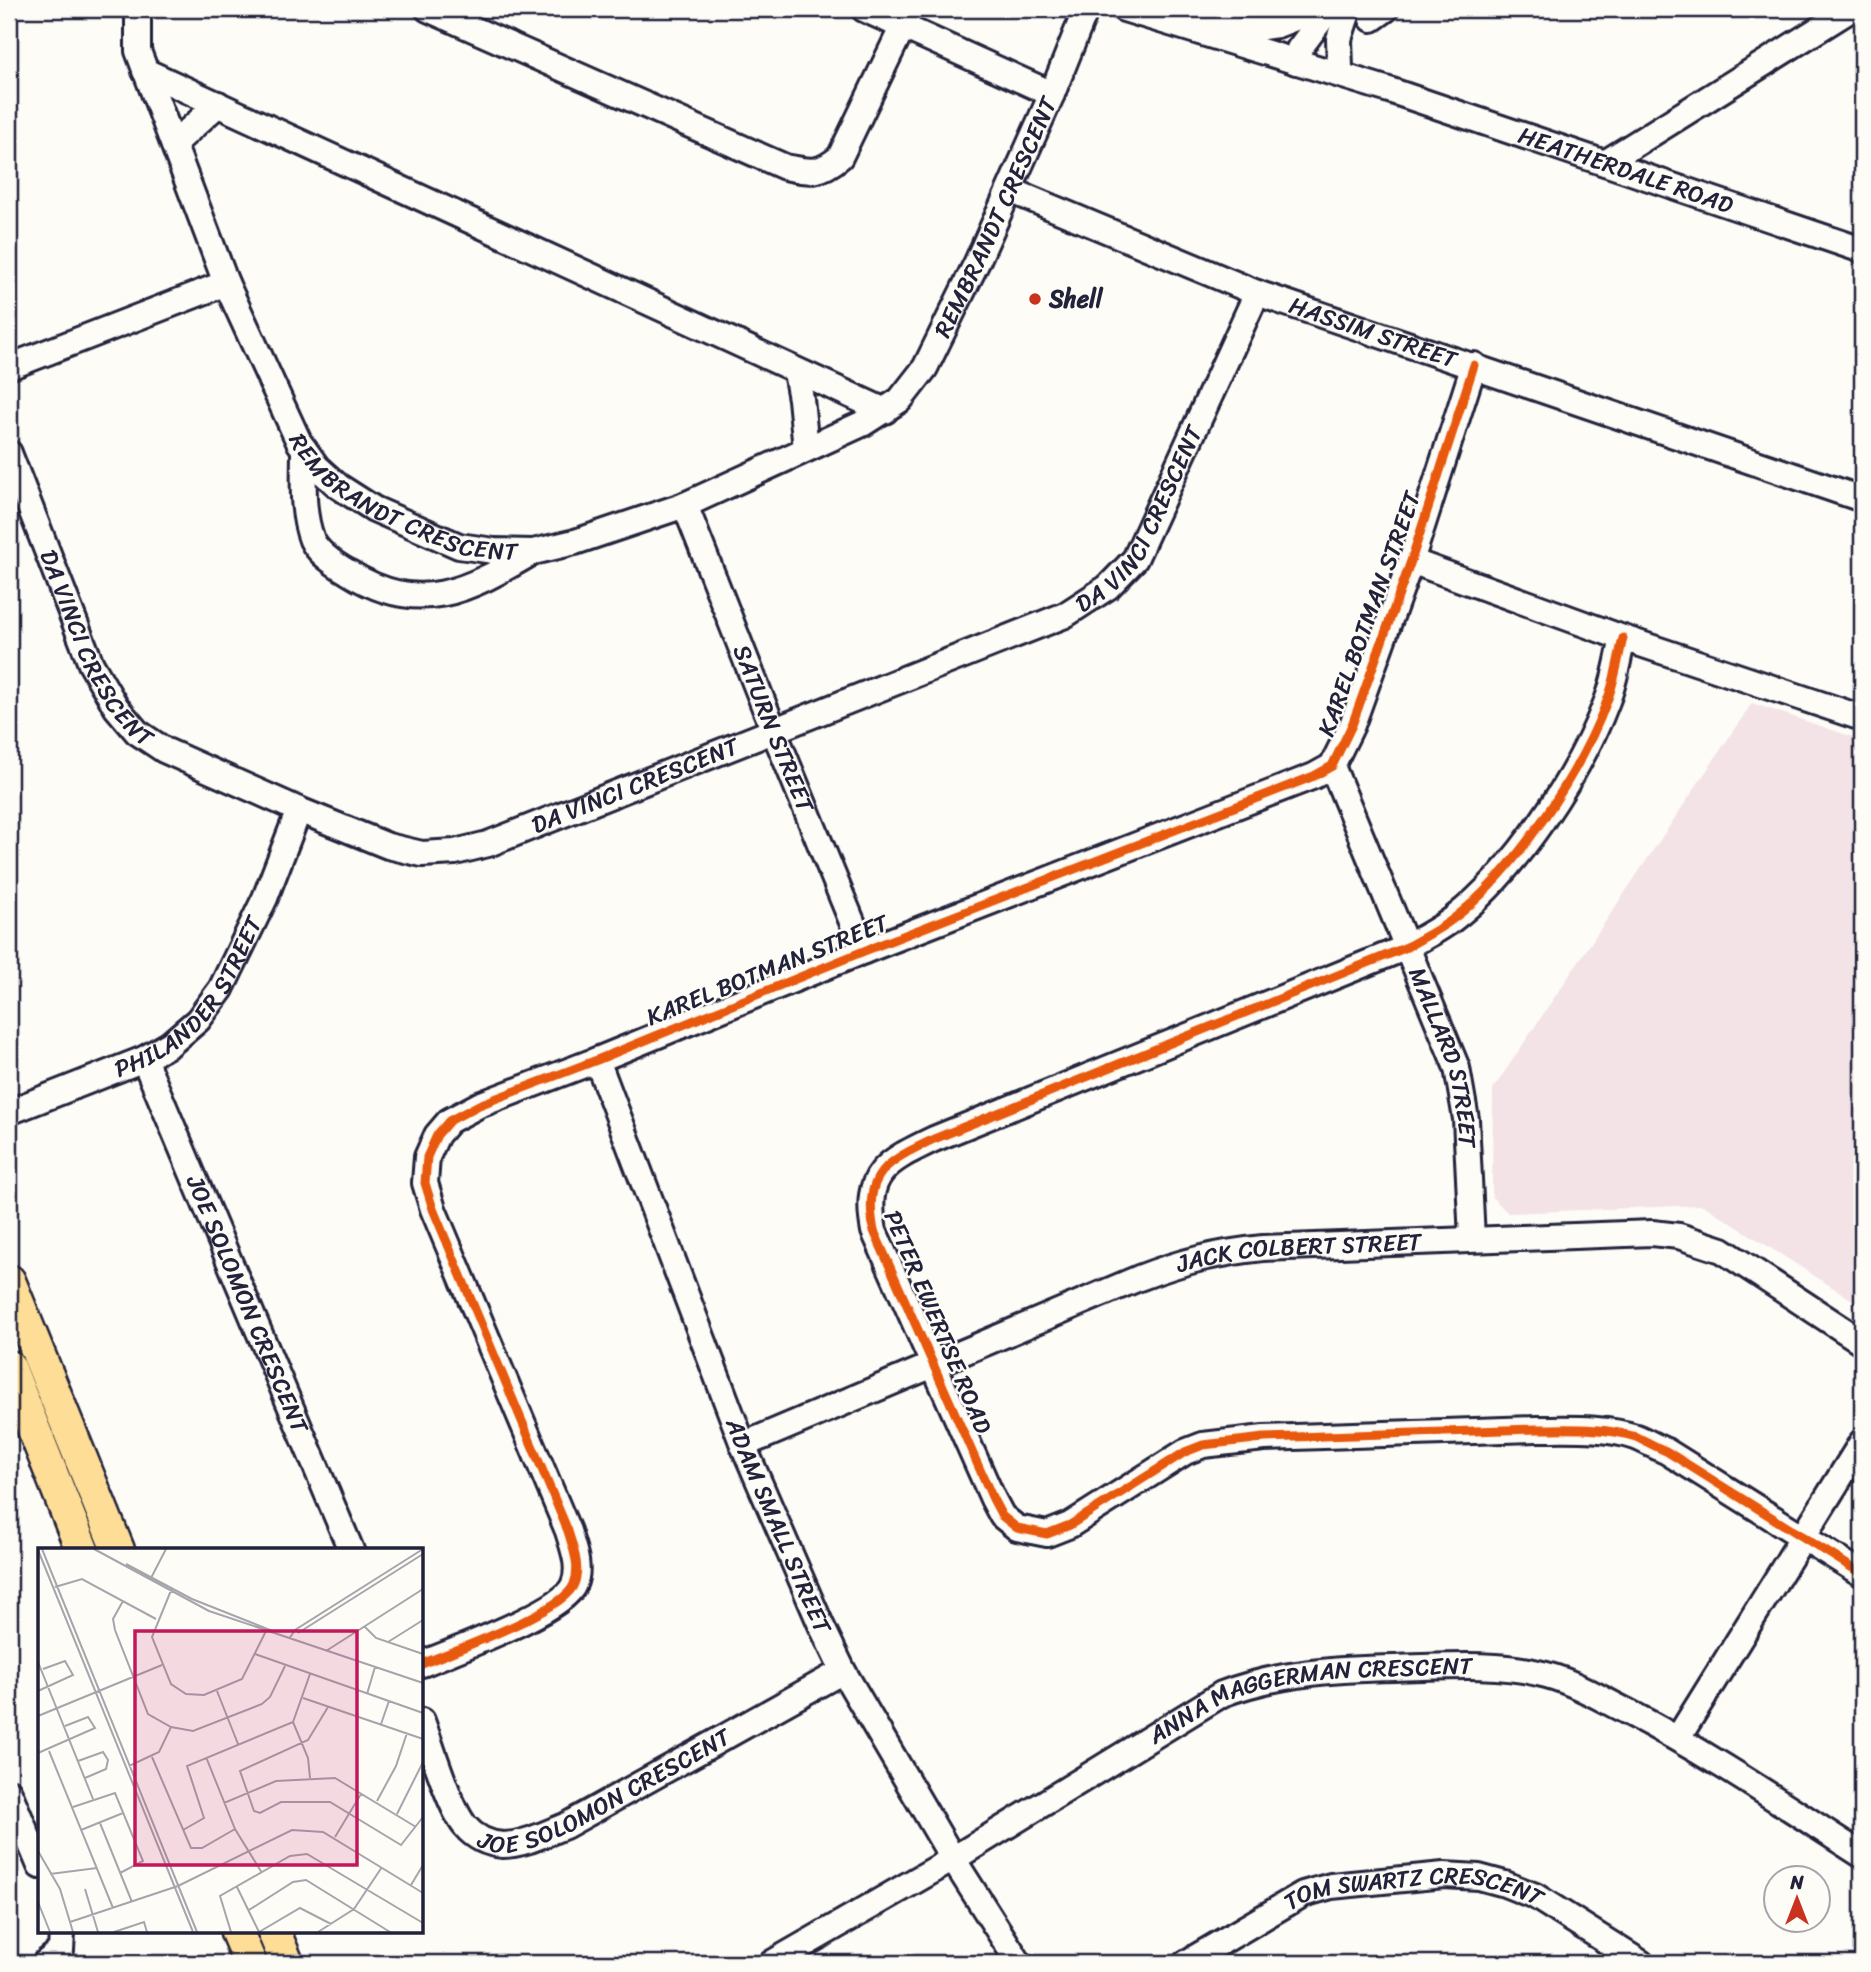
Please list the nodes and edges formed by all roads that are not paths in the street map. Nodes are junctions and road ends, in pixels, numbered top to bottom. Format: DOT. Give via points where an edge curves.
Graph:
graph roads {
  1 [pos="138,9"];
  2 [pos="428,9"];
  3 [pos="864,9"];
  4 [pos="1086,9"];
  5 [pos="1124,9"];
  6 [pos="1186,9"];
  7 [pos="1318,9"];
  8 [pos="1329,9"];
  9 [pos="1349,9"];
  10 [pos="1851,9"];
  11 [pos="906,17"];
  12 [pos="1242,30"];
  13 [pos="1297,56"];
  14 [pos="1340,68"];
  15 [pos="145,71"];
  16 [pos="1389,90"];
  17 [pos="1052,94"];
  18 [pos="218,104"];
  19 [pos="174,144"];
  20 [pos="1605,163"];
  21 [pos="1010,190"];
  22 [pos="1862,250"];
  23 [pos="226,283"];
  24 [pos="1257,293"];
  25 [pos="1474,365"];
  26 [pos="9,368"];
  27 [pos="796,372"];
  28 [pos="885,411"];
  29 [pos="304,449"];
  30 [pos="806,449"];
  31 [pos="9,453"];
  32 [pos="1862,499"];
  33 [pos="685,505"];
  34 [pos="533,552"];
  35 [pos="1410,561"];
  36 [pos="1623,638"];
  37 [pos="1862,718"];
  38 [pos="774,731"];
  39 [pos="1332,766"];
  40 [pos="299,810"];
  41 [pos="1407,947"];
  42 [pos="864,951"];
  43 [pos="144,1059"];
  44 [pos="597,1060"];
  45 [pos="9,1112"];
  46 [pos="1472,1239"];
  47 [pos="9,1281"];
  48 [pos="1862,1342"];
  49 [pos="933,1363"];
  50 [pos="9,1367"];
  51 [pos="1862,1442"];
  52 [pos="743,1445"];
  53 [pos="1804,1538"];
  54 [pos="81,1548"];
  55 [pos="117,1548"];
  56 [pos="350,1548"];
  57 [pos="1862,1574"];
  58 [pos="424,1663"];
  59 [pos="843,1671"];
  60 [pos="424,1726"];
  61 [pos="1678,1738"];
  62 [pos="9,1792"];
  63 [pos="1862,1855"];
  64 [pos="953,1859"];
  65 [pos="38,1861"];
  66 [pos="62,1934"];
  67 [pos="238,1934"];
  68 [pos="275,1934"];
  69 [pos="45,1963"];
  70 [pos="250,1963"];
  71 [pos="287,1963"];
  72 [pos="772,1963"];
  73 [pos="1019,1963"];
  74 [pos="1186,1963"];
  75 [pos="1641,1963"];
  1 -- 15 [label="street, REMBRANDT CRESCENT" via="138,51"];
  2 -- 11 [label="street" via="785,167 809,172 826,168 840,156"];
  3 -- 11 [label="street"];
  4 -- 17 [label="street, REMBRANDT CRESCENT"];
  5 -- 13 [label="street, HEATHERDALE ROAD"];
  6 -- 12 [label="street, HEATHERDALE ROAD"];
  7 -- 12 [label="street" via="1277,25"];
  8 -- 13 [label="street"];
  9 -- 14 [label="street" via="1339,39"];
  10 -- 20 [label="street"];
  11 -- 17 [label="street"];
  12 -- 13 [label="street, HEATHERDALE ROAD"];
  13 -- 14 [label="street, HEATHERDALE ROAD"];
  13 -- 16 [label="street, HEATHERDALE ROAD"];
  14 -- 16 [label="street, HEATHERDALE ROAD"];
  15 -- 18 [label="street"];
  15 -- 19 [label="street, REMBRANDT CRESCENT"];
  16 -- 20 [label="street, HEATHERDALE ROAD"];
  17 -- 21 [label="street, REMBRANDT CRESCENT"];
  18 -- 19 [label="street"];
  18 -- 27 [label="street"];
  19 -- 23 [label="street, REMBRANDT CRESCENT"];
  20 -- 22 [label="street, HEATHERDALE ROAD"];
  21 -- 24 [label="street, HASSIM STREET"];
  21 -- 28 [label="street, REMBRANDT CRESCENT" via="925,368"];
  23 -- 26 [label="street"];
  23 -- 29 [label="street, REMBRANDT CRESCENT"];
  24 -- 25 [label="street, HASSIM STREET"];
  24 -- 38 [label="street, DA VINCI CRESCENT" via="1135,559 1108,587 1065,615"];
  25 -- 32 [label="street, HASSIM STREET"];
  25 -- 35 [label="street, KAREL BOTMAN STREET"];
  27 -- 28 [label="street"];
  27 -- 30 [label="street"];
  28 -- 30 [label="street, REMBRANDT CRESCENT"];
  29 -- 34 [label="street, REMBRANDT CRESCENT" via="338,486 374,509 425,532 459,546"];
  29 -- 34 [label="street" via="307,523 313,544 367,584 397,594 430,597 498,573"];
  30 -- 33 [label="street, REMBRANDT CRESCENT"];
  31 -- 40 [label="street, DA VINCI CRESCENT" via="91,664 124,719 164,750"];
  33 -- 34 [label="street, REMBRANDT CRESCENT"];
  33 -- 38 [label="street, SATURN STREET"];
  35 -- 36 [label="street"];
  35 -- 39 [label="street, KAREL BOTMAN STREET" via="1352,726"];
  36 -- 37 [label="street"];
  36 -- 41 [label="street, PETER EWERTSE ROAD" via="1608,700 1560,793 1480,896 1452,920"];
  38 -- 40 [label="street, DA VINCI CRESCENT" via="488,844 454,852 422,854 388,846"];
  38 -- 42 [label="street, SATURN STREET"];
  39 -- 41 [label="street, MALLARD STREET"];
  39 -- 42 [label="street, KAREL BOTMAN STREET"];
  40 -- 43 [label="street, PHILANDER STREET" via="265,898 212,1004 170,1044"];
  41 -- 46 [label="street, MALLARD STREET" via="1462,1089"];
  41 -- 49 [label="street, PETER EWERTSE ROAD" via="934,1139 886,1166 872,1190 874,1231"];
  42 -- 44 [label="street, KAREL BOTMAN STREET"];
  43 -- 45 [label="street, PHILANDER STREET"];
  43 -- 56 [label="street, JOE SOLOMON CRESCENT"];
  44 -- 52 [label="street, ADAM SMALL STREET"];
  44 -- 58 [label="street, KAREL BOTMAN STREET" via="478,1105 449,1121 427,1157 425,1183 433,1209 568,1531 577,1575 574,1587 552,1607"];
  46 -- 48 [label="street, JACK COLBERT STREET" via="1652,1233 1690,1239 1723,1250"];
  46 -- 49 [label="street, JACK COLBERT STREET" via="1263,1248 1182,1261"];
  47 -- 55 [label="main road"];
  49 -- 52 [label="street, JACK COLBERT STREET"];
  49 -- 53 [label="street, PETER EWERTSE ROAD" via="992,1499 1002,1516 1031,1532 1047,1534 1070,1525 1185,1452 1203,1446 1264,1438 1537,1429 1613,1432 1636,1438 1666,1451"];
  50 -- 54 [label="main road"];
  51 -- 53 [label="street"];
  52 -- 59 [label="street, ADAM SMALL STREET"];
  53 -- 57 [label="street, PETER EWERTSE ROAD"];
  53 -- 61 [label="street"];
  59 -- 60 [label="street, JOE SOLOMON CRESCENT" via="565,1826 526,1842 504,1845 483,1841 466,1826"];
  59 -- 64 [label="street, ADAM SMALL STREET"];
  61 -- 63 [label="street, ANNA MAGGERMAN CRESCENT"];
  61 -- 64 [label="street, ANNA MAGGERMAN CRESCENT" via="1584,1689 1508,1667 1376,1668 1286,1676 1222,1694"];
  62 -- 65 [label="street"];
  64 -- 72 [label="street, ANNA MAGGERMAN CRESCENT"];
  64 -- 73 [label="street, ADAM SMALL STREET"];
  66 -- 69 [label="street" via="61,1950"];
  67 -- 70 [label="main road"];
  68 -- 71 [label="main road"];
  74 -- 75 [label="street, TOM SWARTZ CRESCENT" via="1303,1894 1331,1886 1444,1875 1479,1877 1535,1896"];
}
